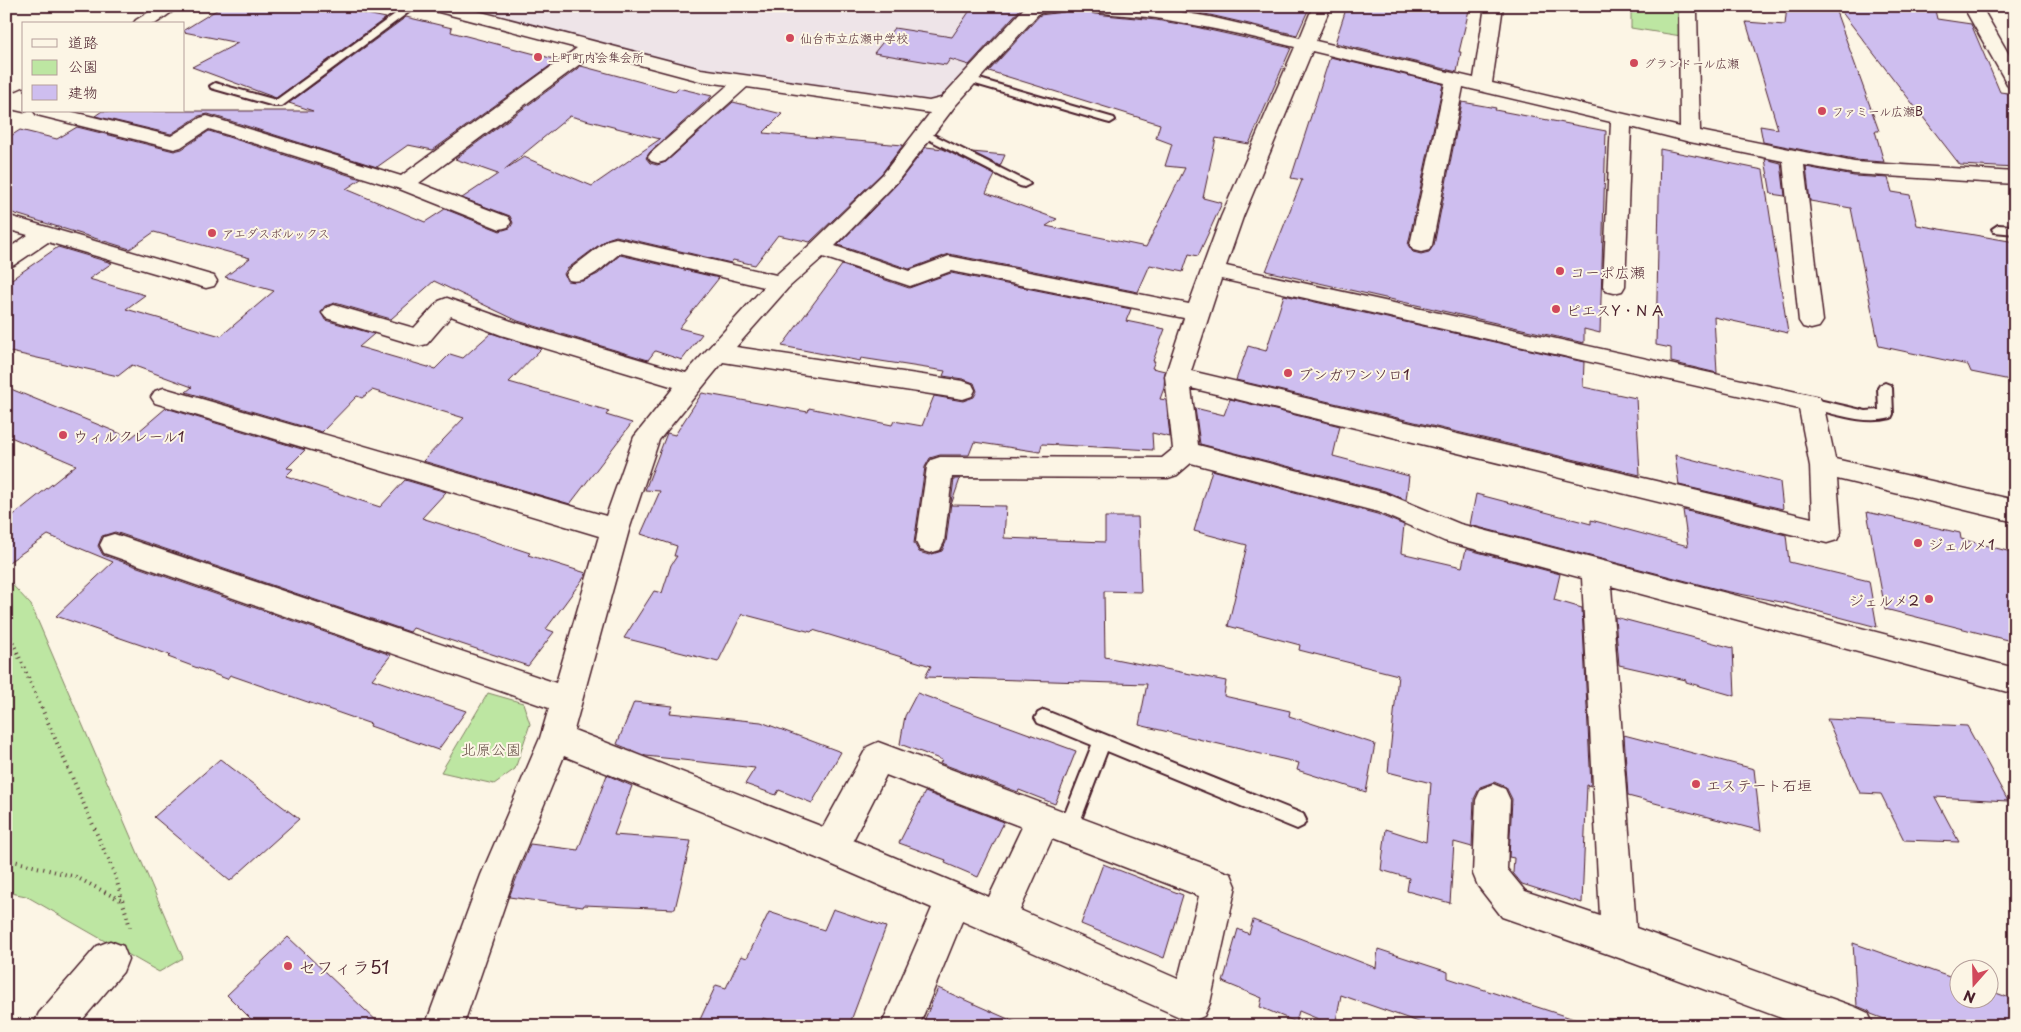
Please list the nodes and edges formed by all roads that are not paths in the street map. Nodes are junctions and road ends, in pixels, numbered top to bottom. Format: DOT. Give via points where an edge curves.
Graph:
graph roads {
  1 [pos="172,6"];
  2 [pos="412,6"];
  3 [pos="437,6"];
  4 [pos="1058,6"];
  5 [pos="1093,6"];
  6 [pos="1322,6"];
  7 [pos="1494,6"];
  8 [pos="1972,6"];
  9 [pos="1034,7"];
  10 [pos="1688,13"];
  11 [pos="145,22"];
  12 [pos="1306,43"];
  13 [pos="591,47"];
  14 [pos="969,80"];
  15 [pos="1455,80"];
  16 [pos="742,82"];
  17 [pos="2015,82"];
  18 [pos="215,86"];
  19 [pos="1482,86"];
  20 [pos="948,102"];
  21 [pos="48,112"];
  22 [pos="1110,120"];
  23 [pos="1621,120"];
  24 [pos="924,133"];
  25 [pos="1690,136"];
  26 [pos="658,157"];
  27 [pos="1793,157"];
  28 [pos="2015,178"];
  29 [pos="404,184"];
  30 [pos="1024,184"];
  31 [pos="6,222"];
  32 [pos="500,222"];
  33 [pos="1998,229"];
  34 [pos="2015,230"];
  35 [pos="46,233"];
  36 [pos="1421,245"];
  37 [pos="820,248"];
  38 [pos="6,260"];
  39 [pos="1213,270"];
  40 [pos="577,274"];
  41 [pos="206,281"];
  42 [pos="780,283"];
  43 [pos="1614,286"];
  44 [pos="334,313"];
  45 [pos="1197,313"];
  46 [pos="1812,321"];
  47 [pos="718,354"];
  48 [pos="1177,376"];
  49 [pos="691,383"];
  50 [pos="1885,388"];
  51 [pos="963,390"];
  52 [pos="164,397"];
  53 [pos="1810,403"];
  54 [pos="1186,452"];
  55 [pos="1823,466"];
  56 [pos="2015,511"];
  57 [pos="615,530"];
  58 [pos="930,542"];
  59 [pos="114,545"];
  60 [pos="1596,570"];
  61 [pos="2015,681"];
  62 [pos="568,701"];
  63 [pos="1044,718"];
  64 [pos="556,738"];
  65 [pos="1102,741"];
  66 [pos="1493,800"];
  67 [pos="1297,820"];
  68 [pos="1055,825"];
  69 [pos="831,847"];
  70 [pos="953,900"];
  71 [pos="998,918"];
  72 [pos="1619,940"];
  73 [pos="110,959"];
  74 [pos="52,1026"];
  75 [pos="444,1026"];
  76 [pos="900,1026"];
  77 [pos="1855,1026"];
  1 -- 11 [label="street"];
  2 -- 18 [label="lane" via="278,104"];
  3 -- 13 [label="street"];
  4 -- 9 [label="street"];
  5 -- 12 [label="street" via="1210,22"];
  6 -- 12 [label="street"];
  7 -- 19 [label="street"];
  8 -- 17 [label="street"];
  9 -- 14 [label="street"];
  10 -- 25 [label="street"];
  12 -- 15 [label="street"];
  12 -- 39 [label="street" via="1232,217"];
  13 -- 16 [label="street" via="660,66"];
  13 -- 29 [label="street"];
  14 -- 20 [label="street"];
  14 -- 22 [label="lane"];
  15 -- 19 [label="street"];
  15 -- 36 [label="street"];
  16 -- 20 [label="street" via="906,105 929,106"];
  16 -- 26 [label="street"];
  19 -- 23 [label="street"];
  20 -- 24 [label="street"];
  21 -- 29 [label="street" via="174,143 207,122"];
  23 -- 25 [label="street"];
  23 -- 43 [label="street"];
  24 -- 30 [label="lane"];
  24 -- 37 [label="street" via="890,178"];
  25 -- 27 [label="street"];
  27 -- 28 [label="street" via="1854,168"];
  27 -- 46 [label="street"];
  29 -- 32 [label="street"];
  31 -- 35 [label="street"];
  33 -- 34 [label="lane"];
  35 -- 38 [label="street"];
  35 -- 41 [label="street"];
  37 -- 42 [label="street"];
  37 -- 45 [label="street" via="910,279 949,263"];
  39 -- 45 [label="street"];
  39 -- 53 [label="street"];
  40 -- 42 [label="street" via="613,237"];
  42 -- 47 [label="street"];
  44 -- 49 [label="street" via="419,338 447,306 509,329"];
  45 -- 48 [label="street"];
  47 -- 49 [label="street"];
  47 -- 51 [label="street"];
  48 -- 54 [label="street"];
  48 -- 55 [label="street" via="1827,532"];
  49 -- 57 [label="street" via="647,437"];
  50 -- 53 [label="lane" via="1886,414 1866,416"];
  52 -- 57 [label="street"];
  53 -- 55 [label="street"];
  54 -- 58 [label="street" via="1168,468 940,467"];
  54 -- 60 [label="street" via="1385,503 1454,532"];
  55 -- 56 [label="street"];
  57 -- 62 [label="street"];
  59 -- 62 [label="street"];
  60 -- 61 [label="street"];
  60 -- 72 [label="street"];
  62 -- 64 [label="street"];
  63 -- 65 [label="lane"];
  64 -- 69 [label="street"];
  64 -- 75 [label="street" via="498,874"];
  65 -- 67 [label="lane"];
  65 -- 68 [label="lane"];
  66 -- 72 [label="street" via="1490,874 1514,904"];
  68 -- 69 [label="street" via="878,757"];
  68 -- 71 [label="street"];
  68 -- 71 [label="street" via="1220,886 1190,1002"];
  69 -- 70 [label="street"];
  70 -- 71 [label="street"];
  70 -- 76 [label="street"];
  72 -- 77 [label="street"];
  73 -- 74 [label="street"];
}
